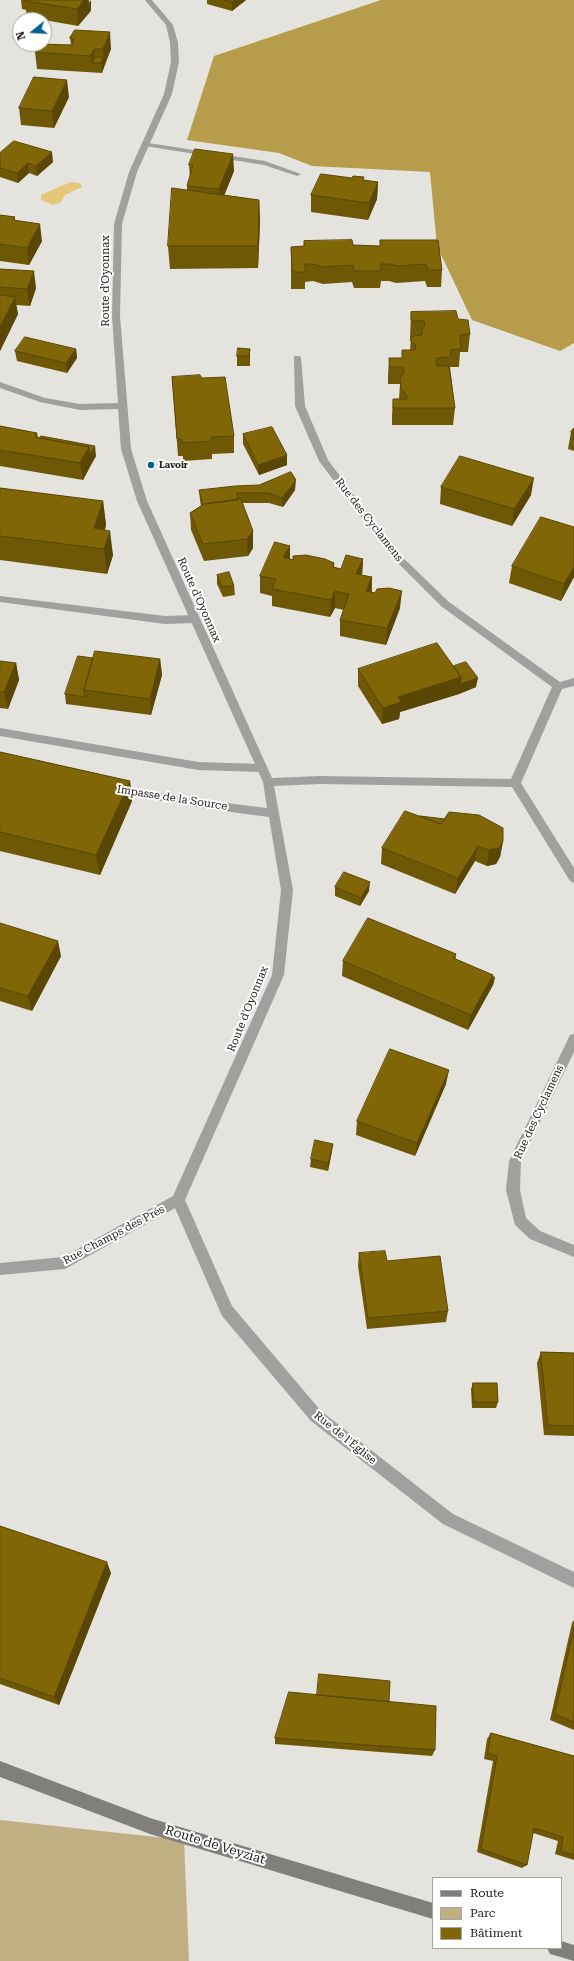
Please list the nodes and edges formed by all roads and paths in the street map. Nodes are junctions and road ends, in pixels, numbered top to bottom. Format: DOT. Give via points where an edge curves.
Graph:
graph roads {
  1 [pos="148,0"];
  2 [pos="145,144"];
  3 [pos="297,174"];
  4 [pos="297,358"];
  5 [pos="0,385"];
  6 [pos="123,406"];
  7 [pos="0,599"];
  8 [pos="194,619"];
  9 [pos="574,682"];
  10 [pos="558,686"];
  11 [pos="0,732"];
  12 [pos="261,768"];
  13 [pos="268,782"];
  14 [pos="515,783"];
  15 [pos="100,786"];
  16 [pos="274,813"];
  17 [pos="574,878"];
  18 [pos="574,1039"];
  19 [pos="178,1200"];
  20 [pos="574,1250"];
  21 [pos="0,1269"];
  22 [pos="574,1580"];
  23 [pos="0,1768"];
  24 [pos="432,1911"];
  25 [pos="559,1949"];
  26 [pos="574,1954"];
  1 -- 2 [label="street, Route d'Oyonnax" via="169,25 174,43 175,62 168,94"];
  2 -- 3 [label="street" via="265,162"];
  2 -- 6 [label="street, Route d'Oyonnax" via="133,172 118,224 116,316"];
  4 -- 10 [label="street, Rue des Cyclamens" via="300,406 324,461 393,553 445,604"];
  5 -- 6 [label="street" via="43,400 80,407"];
  6 -- 8 [label="street, Route d'Oyonnax" via="126,448 142,501"];
  7 -- 8 [label="street" via="165,620"];
  8 -- 12 [label="street, Route d'Oyonnax"];
  9 -- 10 [label="street"];
  10 -- 14 [label="street"];
  11 -- 12 [label="street" via="198,766"];
  12 -- 13 [label="street, Route d'Oyonnax"];
  13 -- 14 [label="street" via="320,780"];
  13 -- 16 [label="street, Route d'Oyonnax"];
  14 -- 17 [label="street"];
  15 -- 16 [label="street, Impasse de la Source" via="201,804"];
  16 -- 19 [label="street, Route d'Oyonnax" via="287,890 278,975"];
  18 -- 20 [label="street, Rue des Cyclamens" via="515,1161 513,1190 520,1221 535,1235"];
  19 -- 21 [label="street, Rue Champs des Prés" via="65,1263"];
  19 -- 22 [label="street, Rue de l'Église" via="227,1311 316,1416 448,1519"];
  23 -- 24 [label="street, Route de Veyziat" via="150,1826"];
  25 -- 26 [label="street"];
}
